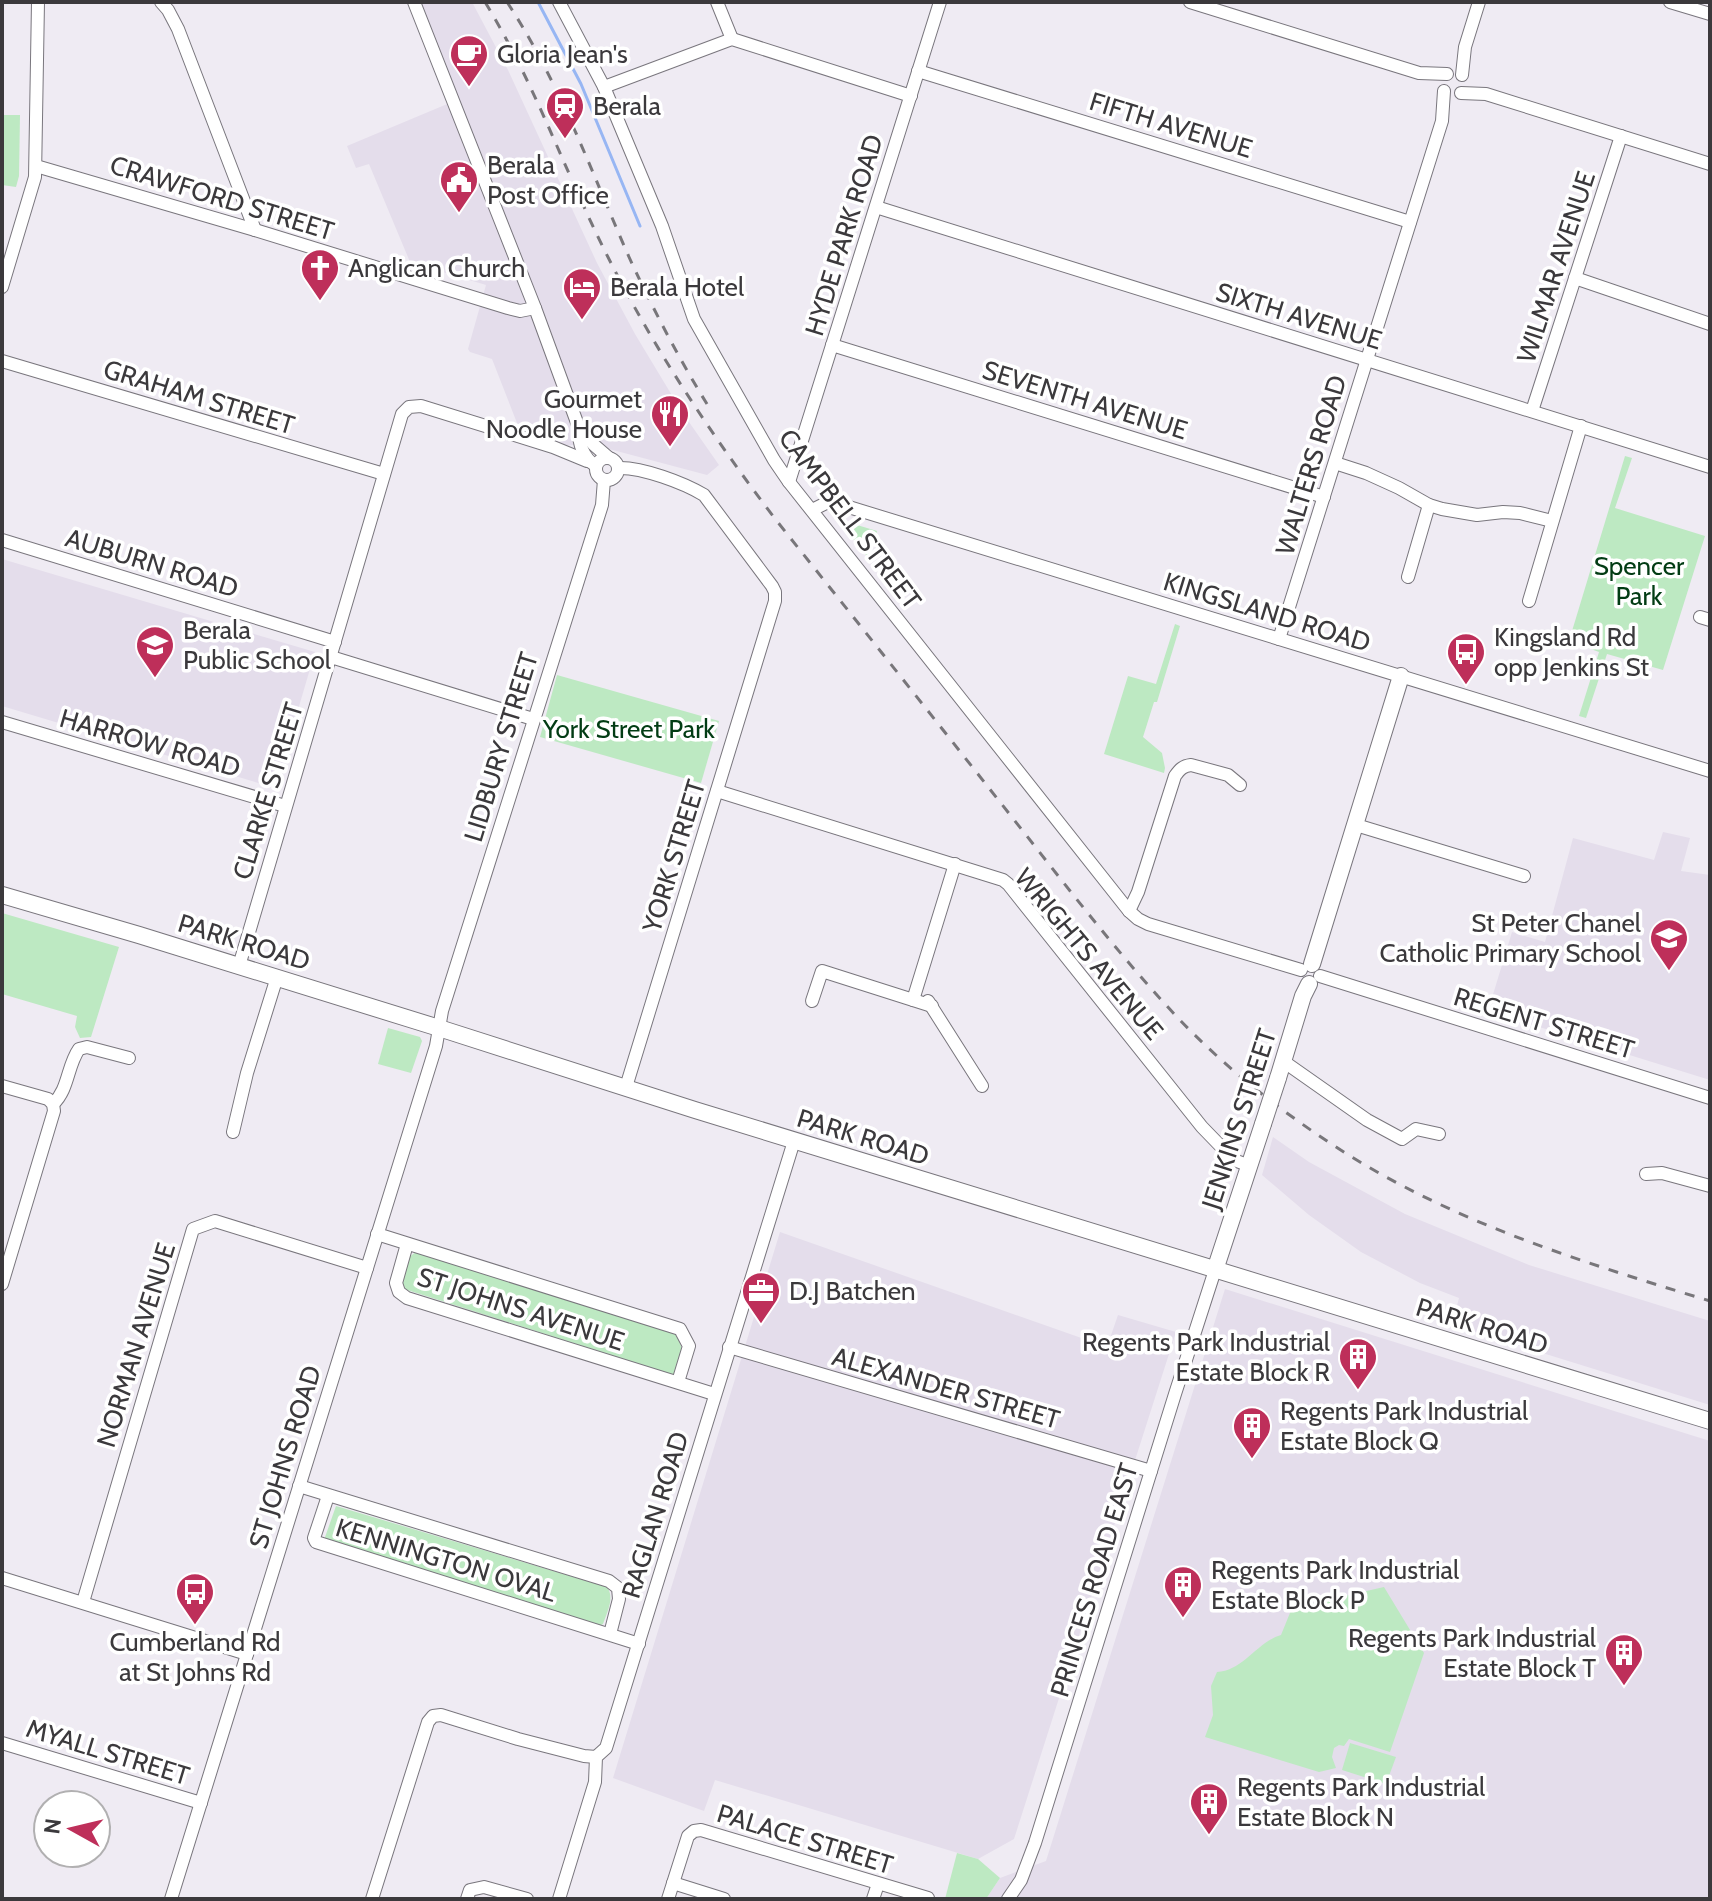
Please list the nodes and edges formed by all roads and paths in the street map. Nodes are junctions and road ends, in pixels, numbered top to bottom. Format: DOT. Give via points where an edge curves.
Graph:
graph roads {
  1 [pos="38,2"];
  2 [pos="161,2"];
  3 [pos="414,2"];
  4 [pos="559,2"];
  5 [pos="717,2"];
  6 [pos="940,2"];
  7 [pos="1190,2"];
  8 [pos="1479,2"];
  9 [pos="1670,2"];
  10 [pos="1710,14"];
  11 [pos="732,39"];
  12 [pos="918,71"];
  13 [pos="1419,73"];
  14 [pos="1455,75"];
  15 [pos="604,87"];
  16 [pos="1443,89"];
  17 [pos="1459,94"];
  18 [pos="1486,94"];
  19 [pos="911,96"];
  20 [pos="1442,121"];
  21 [pos="1621,136"];
  22 [pos="1710,164"];
  23 [pos="36,166"];
  24 [pos="876,207"];
  25 [pos="1410,222"];
  26 [pos="255,230"];
  27 [pos="1575,278"];
  28 [pos="2,287"];
  29 [pos="535,308"];
  30 [pos="1710,324"];
  31 [pos="832,345"];
  32 [pos="1367,360"];
  33 [pos="2,361"];
  34 [pos="1532,411"];
  35 [pos="1581,426"];
  36 [pos="579,432"];
  37 [pos="553,447"];
  38 [pos="592,463"];
  39 [pos="614,463"];
  40 [pos="1335,463"];
  41 [pos="1710,467"];
  42 [pos="384,474"];
  43 [pos="604,480"];
  44 [pos="789,482"];
  45 [pos="1324,497"];
  46 [pos="1429,505"];
  47 [pos="812,510"];
  48 [pos="1552,521"];
  49 [pos="2,540"];
  50 [pos="1408,577"];
  51 [pos="1529,601"];
  52 [pos="1279,639"];
  53 [pos="335,642"];
  54 [pos="331,657"];
  55 [pos="1401,676"];
  56 [pos="533,719"];
  57 [pos="2,722"];
  58 [pos="1710,771"];
  59 [pos="1240,785"];
  60 [pos="717,791"];
  61 [pos="285,806"];
  62 [pos="1356,825"];
  63 [pos="955,864"];
  64 [pos="1524,876"];
  65 [pos="2,895"];
  66 [pos="1129,911"];
  67 [pos="1148,924"];
  68 [pos="239,966"];
  69 [pos="1310,973"];
  70 [pos="277,977"];
  71 [pos="918,985"];
  72 [pos="913,1000"];
  73 [pos="812,1001"];
  74 [pos="932,1006"];
  75 [pos="439,1028"];
  76 [pos="129,1058"];
  77 [pos="1283,1061"];
  78 [pos="2,1086"];
  79 [pos="982,1086"];
  80 [pos="626,1087"];
  81 [pos="1710,1098"];
  82 [pos="53,1104"];
  83 [pos="233,1132"];
  84 [pos="1439,1134"];
  85 [pos="794,1141"];
  86 [pos="1250,1166"];
  87 [pos="1646,1174"];
  88 [pos="1710,1186"];
  89 [pos="377,1234"];
  90 [pos="407,1244"];
  91 [pos="367,1268"];
  92 [pos="1215,1270"];
  93 [pos="2,1284"];
  94 [pos="729,1347"];
  95 [pos="678,1382"];
  96 [pos="714,1394"];
  97 [pos="1710,1421"];
  98 [pos="1151,1471"];
  99 [pos="299,1486"];
  100 [pos="328,1496"];
  101 [pos="2,1578"];
  102 [pos="83,1602"];
  103 [pos="610,1634"];
  104 [pos="639,1644"];
  105 [pos="247,1654"];
  106 [pos="2,1743"];
  107 [pos="596,1757"];
  108 [pos="201,1803"];
  109 [pos="673,1883"];
  110 [pos="878,1884"];
  111 [pos="928,1898"];
  112 [pos="171,1899"];
  113 [pos="372,1899"];
  114 [pos="467,1899"];
  115 [pos="527,1899"];
  116 [pos="559,1899"];
  117 [pos="668,1899"];
  118 [pos="724,1899"];
  119 [pos="873,1899"];
  120 [pos="1008,1899"];
  1 -- 23 [label="street"];
  2 -- 26 [label="street" via="178,29"];
  3 -- 29 [label="street"];
  4 -- 15 [label="street, CAMPBELL STREET"];
  5 -- 11 [label="street"];
  6 -- 12 [label="street, HYDE PARK ROAD"];
  7 -- 13 [label="street"];
  8 -- 14 [label="street"];
  9 -- 10 [label="street"];
  11 -- 15 [label="street"];
  11 -- 19 [label="street"];
  12 -- 19 [label="street, HYDE PARK ROAD"];
  12 -- 25 [label="street, FIFTH AVENUE"];
  13 -- 14 [label="street"];
  13 -- 16 [label="street"];
  14 -- 16 [label="street" via="1442,80"];
  14 -- 17 [label="street" via="1465,87"];
  14 -- 18 [label="street"];
  15 -- 44 [label="street, CAMPBELL STREET" via="659,217 694,319"];
  16 -- 17 [label="street"];
  16 -- 20 [label="street, WALTERS ROAD"];
  17 -- 18 [label="street"];
  17 -- 20 [label="street, WALTERS ROAD"];
  18 -- 21 [label="street"];
  19 -- 24 [label="street, HYDE PARK ROAD"];
  20 -- 25 [label="street, WALTERS ROAD"];
  21 -- 22 [label="street"];
  21 -- 27 [label="street, WILMAR AVENUE"];
  23 -- 26 [label="street, CRAWFORD STREET"];
  23 -- 28 [label="street"];
  24 -- 31 [label="street, HYDE PARK ROAD"];
  24 -- 32 [label="street, SIXTH AVENUE"];
  25 -- 32 [label="street, WALTERS ROAD"];
  26 -- 29 [label="street, CRAWFORD STREET" via="508,308"];
  27 -- 30 [label="street"];
  27 -- 34 [label="street, WILMAR AVENUE"];
  29 -- 36 [label="street"];
  31 -- 44 [label="street, HYDE PARK ROAD"];
  31 -- 45 [label="street, SEVENTH AVENUE"];
  32 -- 34 [label="street, SIXTH AVENUE"];
  32 -- 40 [label="street, WALTERS ROAD"];
  33 -- 42 [label="street, GRAHAM STREET"];
  34 -- 35 [label="street, SIXTH AVENUE"];
  35 -- 41 [label="street, SIXTH AVENUE"];
  35 -- 48 [label="street"];
  36 -- 37 [label="street" via="572,445"];
  36 -- 38 [label="street"];
  36 -- 39 [label="street"];
  37 -- 38 [label="street, CLARKE STREET"];
  37 -- 42 [label="street, CLARKE STREET" via="415,405 402,414"];
  38 -- 39 [label="street"];
  38 -- 43 [label="street"];
  39 -- 43 [label="street" via="615,477"];
  39 -- 60 [label="street, YORK STREET" via="704,495 775,592"];
  40 -- 45 [label="street, WALTERS ROAD"];
  40 -- 46 [label="street"];
  42 -- 53 [label="street, CLARKE STREET"];
  43 -- 56 [label="street, LIDBURY STREET" via="602,505"];
  44 -- 47 [label="street, CAMPBELL STREET"];
  45 -- 52 [label="street, WALTERS ROAD"];
  46 -- 48 [label="street"];
  46 -- 50 [label="street"];
  47 -- 52 [label="street, KINGSLAND ROAD" via="828,502 839,504"];
  47 -- 66 [label="street, CAMPBELL STREET"];
  48 -- 51 [label="street"];
  49 -- 53 [label="street, AUBURN ROAD"];
  52 -- 55 [label="street, KINGSLAND ROAD"];
  53 -- 54 [label="street, CLARKE STREET"];
  54 -- 56 [label="street"];
  54 -- 61 [label="street, CLARKE STREET"];
  55 -- 58 [label="street, KINGSLAND ROAD"];
  55 -- 62 [label="main road, JENKINS STREET"];
  56 -- 75 [label="street, LIDBURY STREET"];
  57 -- 61 [label="street, HARROW ROAD"];
  59 -- 66 [label="street" via="1228,775 1191,765 1179,770"];
  60 -- 63 [label="street, WRIGHTS AVENUE"];
  60 -- 80 [label="street, YORK STREET"];
  61 -- 68 [label="street, CLARKE STREET"];
  62 -- 64 [label="street"];
  62 -- 69 [label="main road, JENKINS STREET"];
  63 -- 71 [label="street"];
  63 -- 86 [label="street, WRIGHTS AVENUE" via="1008,884 1202,1127 1234,1160"];
  65 -- 68 [label="main road, PARK ROAD"];
  66 -- 67 [label="street, CAMPBELL STREET"];
  67 -- 69 [label="street, REGENT STREET"];
  68 -- 70 [label="main road, PARK ROAD"];
  69 -- 77 [label="main road, JENKINS STREET"];
  69 -- 81 [label="street, REGENT STREET"];
  70 -- 75 [label="main road, PARK ROAD"];
  70 -- 83 [label="street"];
  71 -- 72 [label="street"];
  71 -- 74 [label="street"];
  72 -- 73 [label="street" via="822,971"];
  72 -- 74 [label="street"];
  74 -- 79 [label="street"];
  75 -- 80 [label="main road, PARK ROAD"];
  75 -- 89 [label="street, ST JOHNS ROAD"];
  76 -- 82 [label="street" via="79,1049"];
  77 -- 84 [label="street" via="1402,1139 1416,1129"];
  77 -- 86 [label="main road, JENKINS STREET, bridge"];
  78 -- 82 [label="street"];
  80 -- 85 [label="main road, PARK ROAD"];
  82 -- 93 [label="street"];
  85 -- 92 [label="main road, PARK ROAD"];
  85 -- 94 [label="street, RAGLAN ROAD"];
  86 -- 92 [label="main road, JENKINS STREET"];
  87 -- 88 [label="street"];
  89 -- 90 [label="street, ST JOHNS AVENUE"];
  89 -- 91 [label="street, ST JOHNS ROAD"];
  90 -- 95 [label="street, ST JOHNS AVENUE" via="680,1329 689,1346"];
  90 -- 95 [label="street, ST JOHNS AVENUE" via="396,1283 407,1298"];
  91 -- 99 [label="street, ST JOHNS ROAD"];
  91 -- 102 [label="street, NORMAN AVENUE" via="215,1221 193,1229"];
  92 -- 97 [label="main road, PARK ROAD"];
  92 -- 98 [label="street, PRINCES ROAD EAST"];
  94 -- 96 [label="street, RAGLAN ROAD"];
  94 -- 98 [label="street, ALEXANDER STREET"];
  95 -- 96 [label="street, ST JOHNS AVENUE"];
  96 -- 104 [label="street, RAGLAN ROAD"];
  98 -- 120 [label="street, PRINCES ROAD EAST" via="1035,1843"];
  99 -- 100 [label="street, KENNINGTON OVAL"];
  99 -- 105 [label="street, ST JOHNS ROAD"];
  100 -- 103 [label="street, KENNINGTON OVAL" via="609,1581 618,1588 619,1599"];
  100 -- 103 [label="street, KENNINGTON OVAL" via="316,1542"];
  101 -- 102 [label="street"];
  102 -- 105 [label="street"];
  103 -- 104 [label="street, KENNINGTON OVAL"];
  104 -- 107 [label="street, RAGLAN ROAD" via="606,1748"];
  105 -- 108 [label="street, ST JOHNS ROAD"];
  106 -- 108 [label="street, MYALL STREET"];
  107 -- 113 [label="street" via="433,1716"];
  107 -- 116 [label="street, RAGLAN ROAD" via="595,1782"];
  108 -- 112 [label="street, ST JOHNS ROAD"];
  109 -- 110 [label="street, PALACE STREET" via="688,1836 701,1830"];
  109 -- 117 [label="street, PALACE STREET"];
  109 -- 118 [label="street"];
  110 -- 111 [label="street, PALACE STREET"];
  110 -- 119 [label="street"];
  114 -- 115 [label="street" via="470,1890 484,1887"];
}
